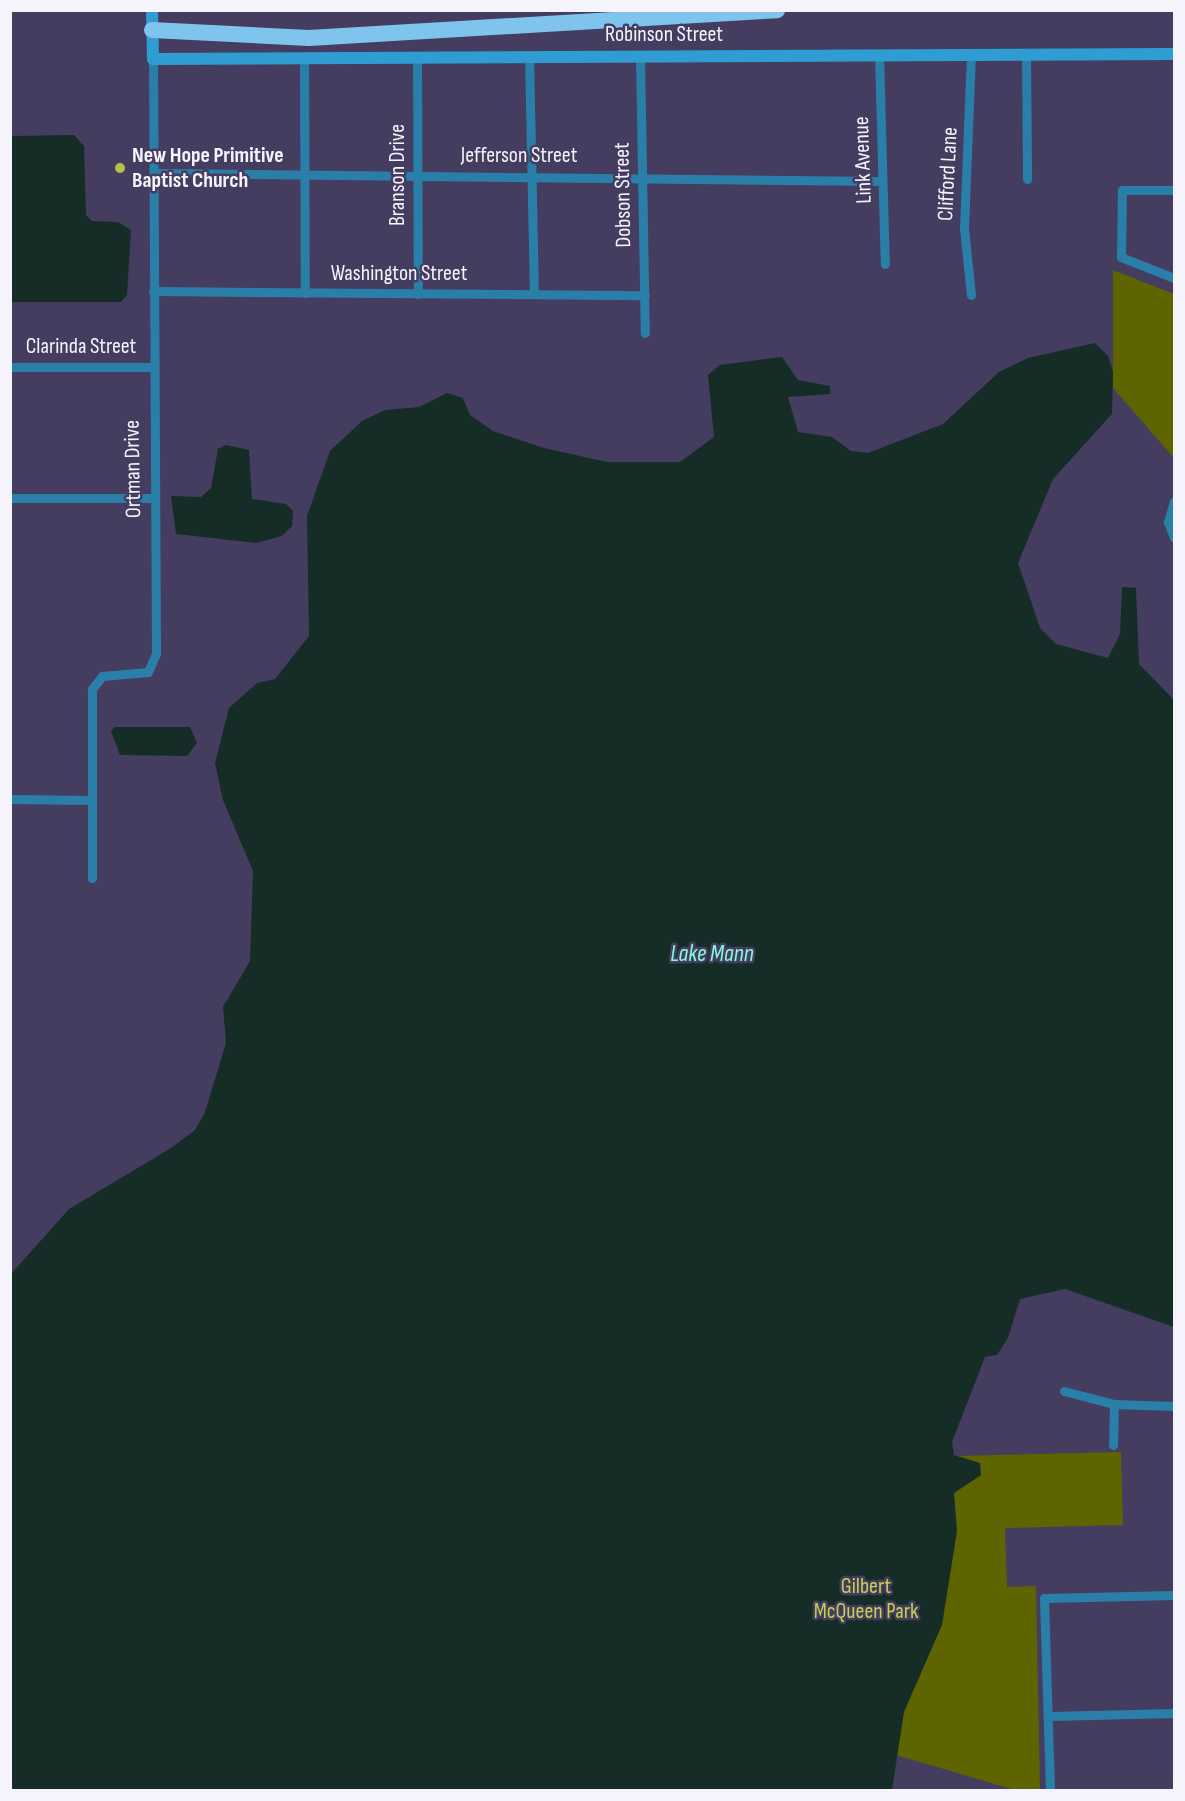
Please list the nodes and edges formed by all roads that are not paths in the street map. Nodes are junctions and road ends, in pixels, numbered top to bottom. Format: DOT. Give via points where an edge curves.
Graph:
graph roads {
  1 [pos="152,10"];
  2 [pos="777,10"];
  3 [pos="152,30"];
  4 [pos="1174,54"];
  5 [pos="879,55"];
  6 [pos="971,55"];
  7 [pos="1026,55"];
  8 [pos="417,56"];
  9 [pos="529,56"];
  10 [pos="640,56"];
  11 [pos="304,57"];
  12 [pos="153,59"];
  13 [pos="155,173"];
  14 [pos="304,174"];
  15 [pos="418,175"];
  16 [pos="532,175"];
  17 [pos="642,176"];
  18 [pos="1027,178"];
  19 [pos="882,181"];
  20 [pos="1174,190"];
  21 [pos="885,264"];
  22 [pos="1174,278"];
  23 [pos="153,291"];
  24 [pos="305,293"];
  25 [pos="418,294"];
  26 [pos="534,294"];
  27 [pos="645,295"];
  28 [pos="970,295"];
  29 [pos="645,333"];
  30 [pos="10,367"];
  31 [pos="152,367"];
  32 [pos="10,498"];
  33 [pos="154,498"];
  34 [pos="1174,501"];
  35 [pos="1174,538"];
  36 [pos="10,799"];
  37 [pos="92,800"];
  38 [pos="92,878"];
  39 [pos="1064,1391"];
  40 [pos="1114,1404"];
  41 [pos="1174,1406"];
  42 [pos="1113,1445"];
  43 [pos="1174,1595"];
  44 [pos="1174,1713"];
  45 [pos="1050,1716"];
  46 [pos="1050,1791"];
  1 -- 3 [label="street, Ortman Drive"];
  2 -- 3 [label="highway" via="309,38"];
  3 -- 12 [label="street, Ortman Drive"];
  4 -- 7 [label="street, Robinson Street"];
  5 -- 6 [label="street, Robinson Street"];
  5 -- 10 [label="street, Robinson Street"];
  5 -- 19 [label="street, Link Avenue"];
  6 -- 7 [label="street, Robinson Street"];
  6 -- 28 [label="street, Clifford Lane" via="964,228"];
  7 -- 18 [label="street"];
  8 -- 9 [label="street, Robinson Street"];
  8 -- 11 [label="street, Robinson Street"];
  8 -- 15 [label="street, Branson Drive"];
  9 -- 10 [label="street, Robinson Street"];
  9 -- 16 [label="street"];
  10 -- 17 [label="street, Dobson Street"];
  11 -- 12 [label="street, Robinson Street"];
  11 -- 14 [label="street"];
  12 -- 13 [label="street, Ortman Drive"];
  13 -- 14 [label="street, Jefferson Street"];
  13 -- 23 [label="street, Ortman Drive"];
  14 -- 15 [label="street, Jefferson Street"];
  14 -- 24 [label="street"];
  15 -- 16 [label="street, Jefferson Street"];
  15 -- 25 [label="street, Branson Drive"];
  16 -- 17 [label="street, Jefferson Street"];
  16 -- 26 [label="street"];
  17 -- 19 [label="street, Jefferson Street"];
  17 -- 27 [label="street, Dobson Street"];
  19 -- 21 [label="street, Link Avenue"];
  20 -- 22 [label="street" via="1122,190 1121,257"];
  23 -- 24 [label="street, Washington Street"];
  23 -- 31 [label="street, Ortman Drive"];
  24 -- 25 [label="street, Washington Street"];
  25 -- 26 [label="street, Washington Street"];
  26 -- 27 [label="street, Washington Street"];
  27 -- 29 [label="street, Dobson Street"];
  30 -- 31 [label="street, Clarinda Street"];
  31 -- 33 [label="street, Ortman Drive"];
  32 -- 33 [label="street"];
  33 -- 37 [label="street, Ortman Drive" via="154,663 140,675 110,674 95,681"];
  34 -- 35 [label="street" via="1168,522"];
  36 -- 37 [label="street"];
  37 -- 38 [label="street, Ortman Drive"];
  39 -- 40 [label="street"];
  40 -- 41 [label="street"];
  40 -- 42 [label="street"];
  43 -- 45 [label="street" via="1044,1598"];
  44 -- 45 [label="street"];
  45 -- 46 [label="street"];
}
